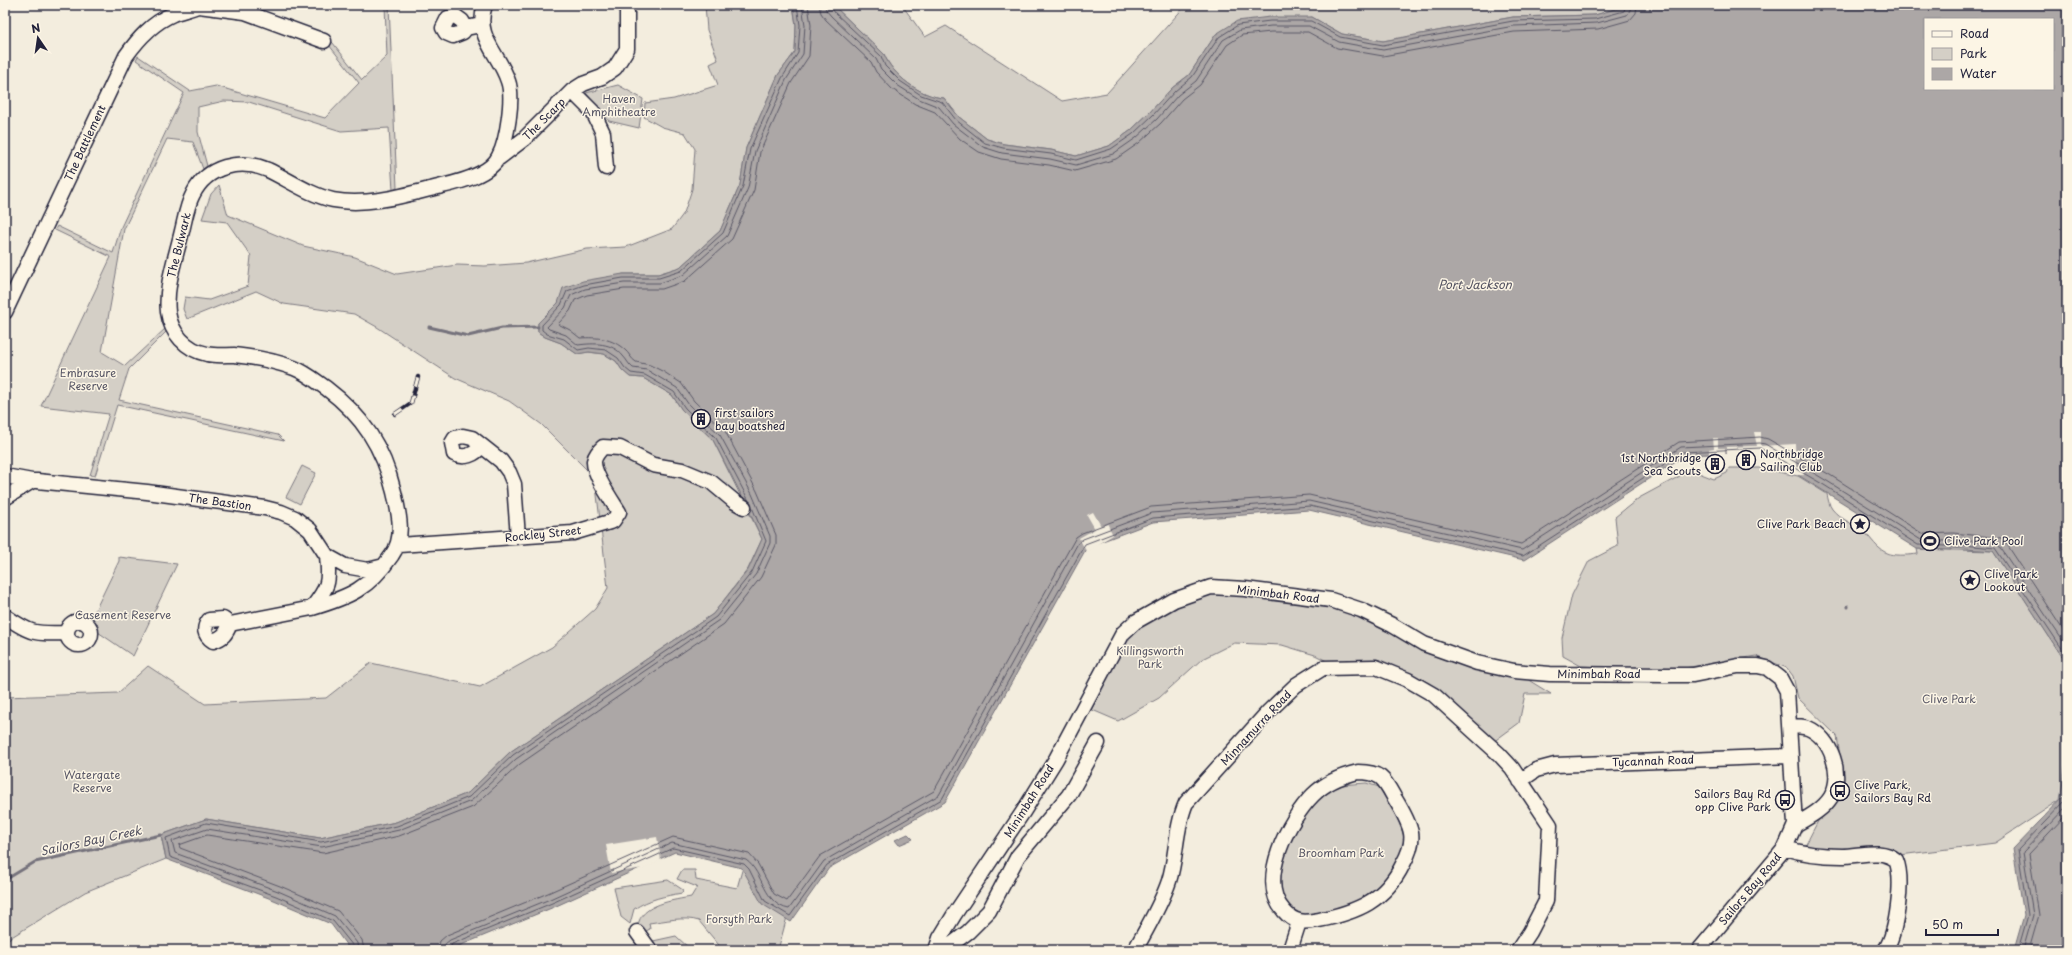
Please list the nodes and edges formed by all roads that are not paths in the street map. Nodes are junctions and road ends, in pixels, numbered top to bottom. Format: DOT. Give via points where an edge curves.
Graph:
graph roads {
  1 [pos="199,5"];
  2 [pos="485,5"];
  3 [pos="627,5"];
  4 [pos="240,9"];
  5 [pos="481,25"];
  6 [pos="466,28"];
  7 [pos="324,41"];
  8 [pos="572,91"];
  9 [pos="499,158"];
  10 [pos="606,168"];
  11 [pos="5,312"];
  12 [pos="481,446"];
  13 [pos="5,476"];
  14 [pos="32,480"];
  15 [pos="5,498"];
  16 [pos="744,507"];
  17 [pos="518,537"];
  18 [pos="399,545"];
  19 [pos="328,556"];
  20 [pos="385,566"];
  21 [pos="312,608"];
  22 [pos="5,616"];
  23 [pos="230,624"];
  24 [pos="66,633"];
  25 [pos="1787,691"];
  26 [pos="1789,726"];
  27 [pos="1098,744"];
  28 [pos="1789,756"];
  29 [pos="1520,781"];
  30 [pos="1794,825"];
  31 [pos="1784,848"];
  32 [pos="1299,922"];
  33 [pos="637,932"];
  34 [pos="650,950"];
  35 [pos="936,950"];
  36 [pos="944,950"];
  37 [pos="1135,950"];
  38 [pos="1290,950"];
  39 [pos="1518,950"];
  40 [pos="1699,950"];
  41 [pos="1885,950"];
  1 -- 4 [label="street, The Battlement"];
  1 -- 11 [label="street, The Battlement" via="172,15 153,26 136,41 126,56"];
  2 -- 5 [label="street"];
  3 -- 8 [label="street, The Scarp" via="627,48 622,59 615,68"];
  4 -- 7 [label="street, The Battlement"];
  5 -- 6 [label="street"];
  5 -- 9 [label="street" via="508,80 511,94 506,132"];
  8 -- 9 [label="street, The Scarp" via="524,139"];
  8 -- 10 [label="street" via="593,112 603,133"];
  9 -- 18 [label="street, The Bulwark" via="482,172 459,182 364,201 333,200 266,169 249,164 233,164 218,169 204,178 192,195 184,223 168,291 168,313 173,331 186,345 206,354 236,356 295,368 343,401 367,427 383,457 397,506 400,525"];
  12 -- 17 [label="street" via="501,461 514,484"];
  13 -- 14 [label="street, The Bastion"];
  14 -- 15 [label="street"];
  14 -- 19 [label="street, The Bastion" via="147,492 281,512 295,518 310,530"];
  16 -- 17 [label="street, Rockley Street" via="711,482 682,470 653,465 620,448 603,447 594,461 603,486 619,512 613,521 573,533"];
  17 -- 18 [label="street, Rockley Street"];
  18 -- 20 [label="street"];
  19 -- 20 [label="street, The Bastion" via="345,566 359,570"];
  19 -- 21 [label="street" via="329,574 326,589"];
  20 -- 21 [label="street" via="367,585 344,598"];
  21 -- 23 [label="street"];
  22 -- 24 [label="street" via="25,630 39,634"];
  25 -- 26 [label="street, Sailors Bay Road"];
  25 -- 35 [label="street, Minimbah Road" via="1780,678 1767,668 1738,666 1693,675 1528,673 1484,665 1424,644 1361,610 1331,600 1211,587 1174,600 1135,622 1123,633 1056,759 954,915"];
  26 -- 28 [label="street, Sailors Bay Road"];
  26 -- 30 [label="street" via="1807,728 1820,736 1834,762 1835,774 1830,797 1815,812"];
  27 -- 36 [label="street" via="1065,799 1031,837 1018,856 988,911 968,932"];
  28 -- 29 [label="street, Tycannah Road" via="1555,766 1536,770"];
  28 -- 30 [label="street, Sailors Bay Road"];
  29 -- 37 [label="street, Minnamurra Road" via="1512,768 1473,730 1434,695 1408,680 1376,667 1323,668 1296,685 1269,711 1186,804 1180,817 1169,881"];
  29 -- 39 [label="street, Minnamurra Road" via="1550,825 1550,836 1546,901"];
  30 -- 31 [label="street, Sailors Bay Road"];
  31 -- 40 [label="street, Sailors Bay Road"];
  31 -- 41 [label="street" via="1801,854 1886,855 1896,860 1900,872 1895,921"];
  32 -- 32 [label="street" via="1279,906 1273,886 1274,870 1288,829 1308,801 1329,782 1358,772 1376,773 1388,786 1411,832 1408,856 1384,892 1365,906 1334,917"];
  32 -- 38 [label="street"];
  33 -- 34 [label="street"];
}
